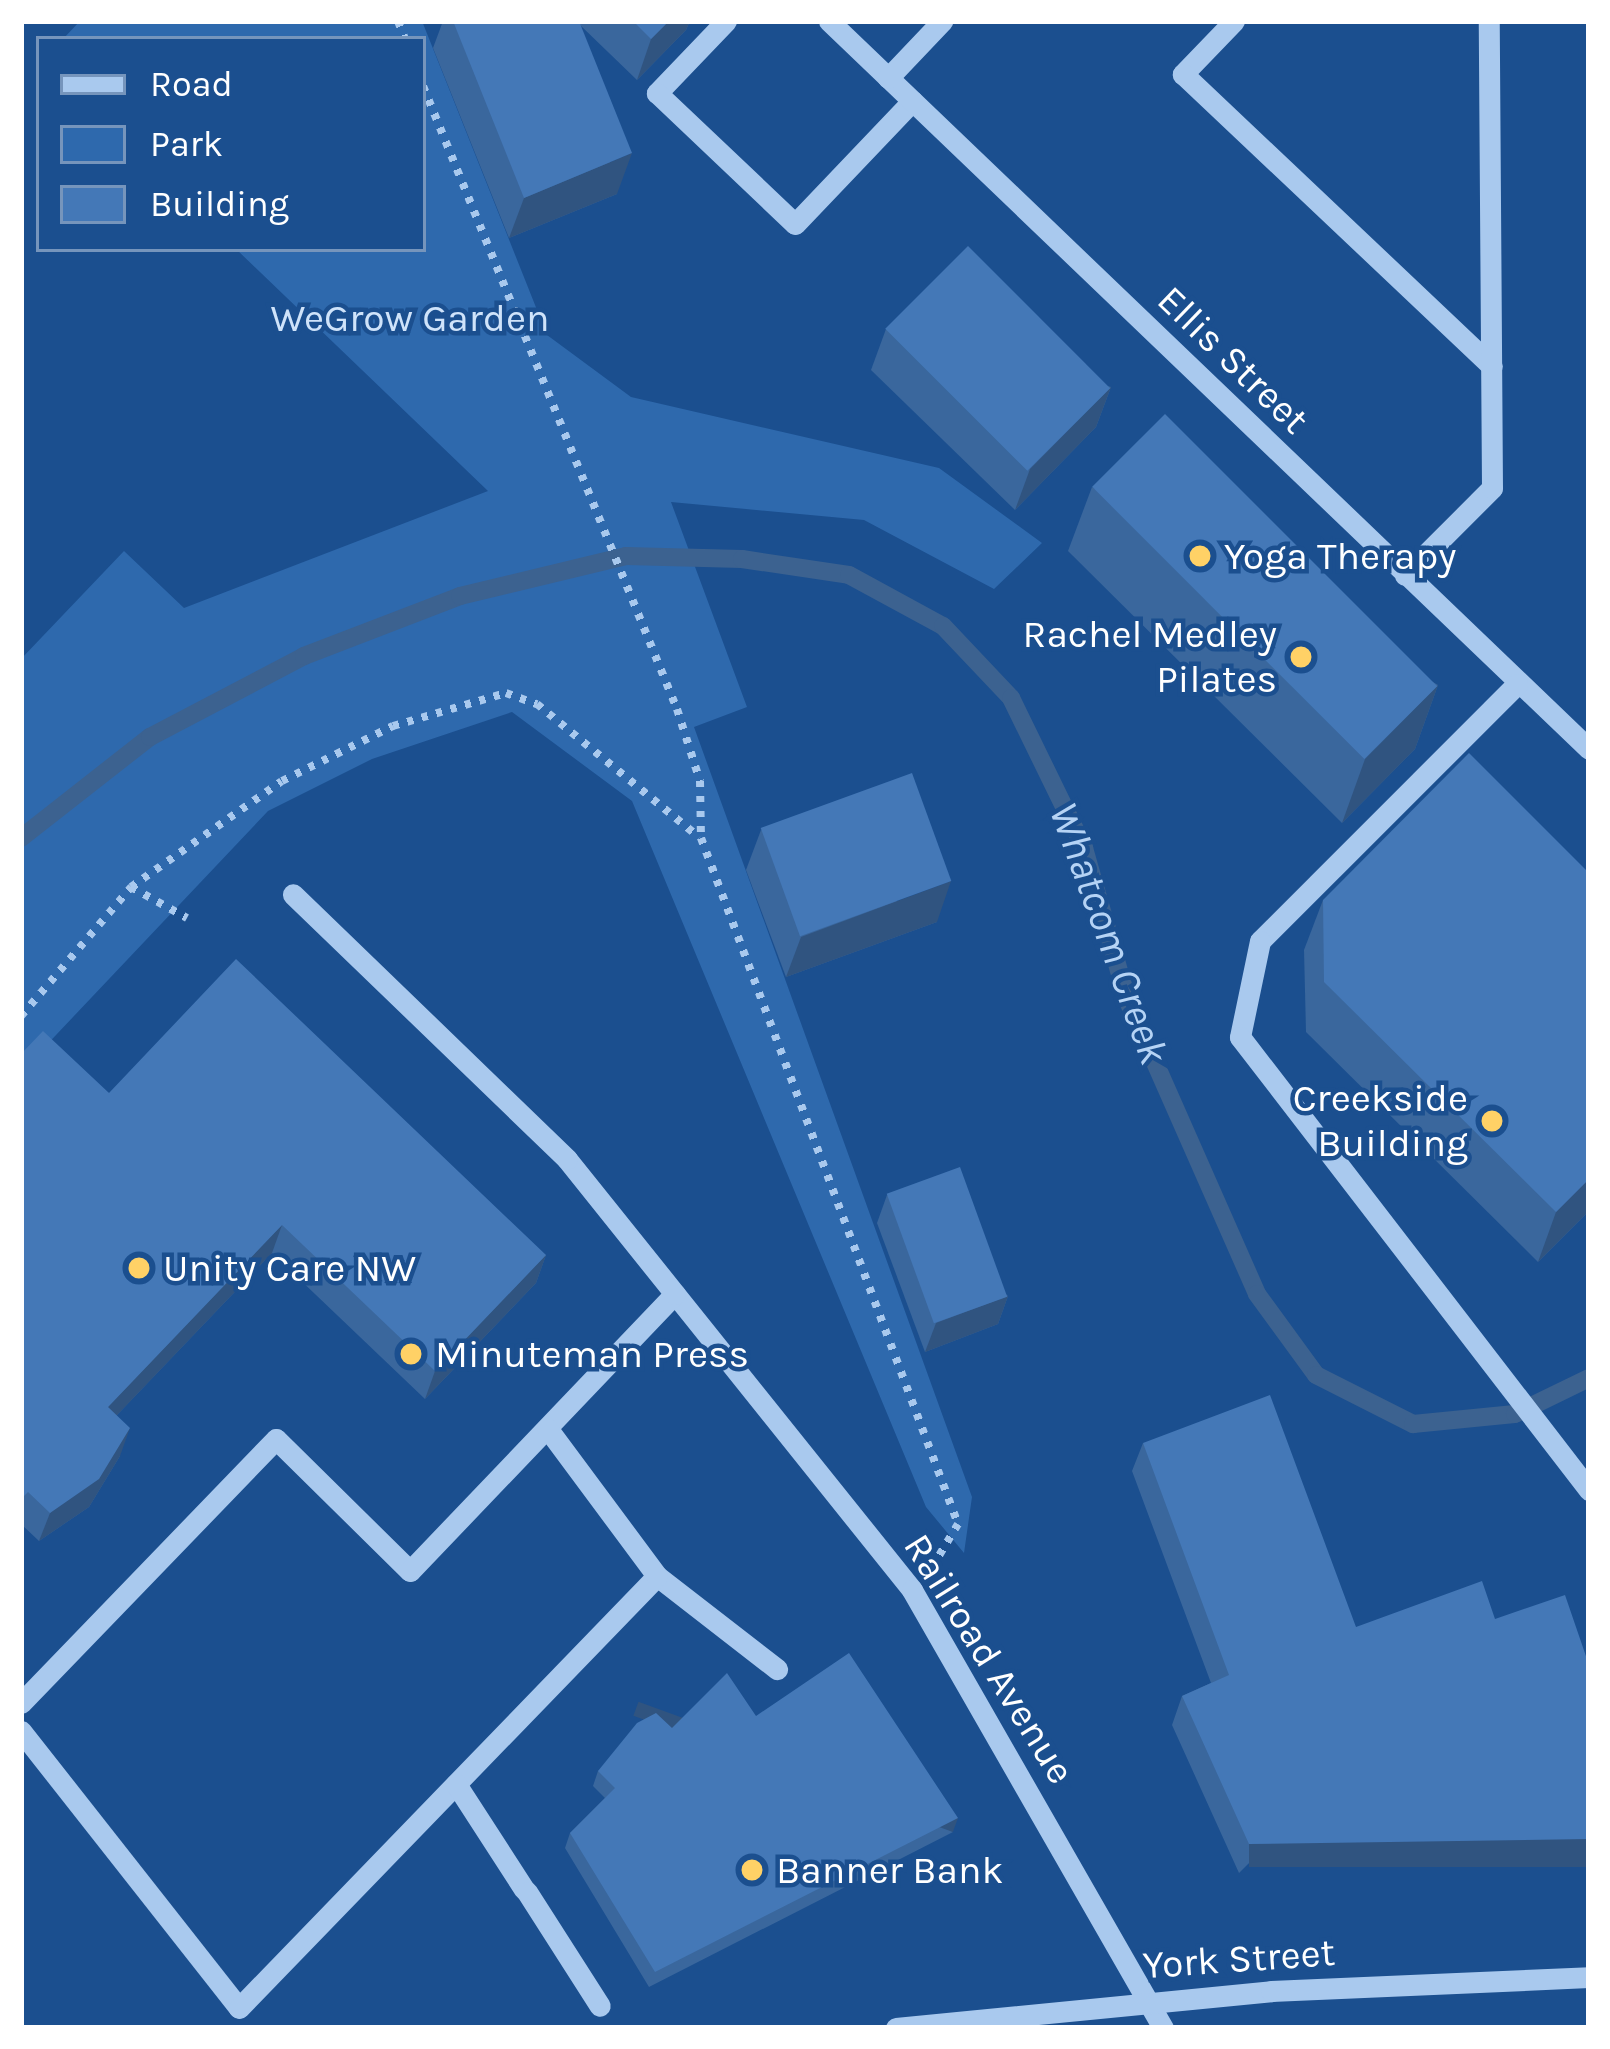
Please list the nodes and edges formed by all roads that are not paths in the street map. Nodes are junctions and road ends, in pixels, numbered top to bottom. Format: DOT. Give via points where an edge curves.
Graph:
graph roads {
  1 [pos="726,21"];
  2 [pos="829,21"];
  3 [pos="942,21"];
  4 [pos="1234,21"];
  5 [pos="1490,21"];
  6 [pos="888,78"];
  7 [pos="912,101"];
  8 [pos="1492,366"];
  9 [pos="1405,575"];
  10 [pos="1517,684"];
  11 [pos="1589,749"];
  12 [pos="293,894"];
  13 [pos="675,1294"];
  14 [pos="547,1428"];
  15 [pos="1589,1490"];
  16 [pos="657,1576"];
  17 [pos="777,1670"];
  18 [pos="21,1703"];
  19 [pos="21,1731"];
  20 [pos="456,1784"];
  21 [pos="1589,1977"];
  22 [pos="1151,2001"];
  23 [pos="600,2006"];
  24 [pos="896,2028"];
  25 [pos="1163,2028"];
  1 -- 7 [label="street" via="657,93 795,224"];
  2 -- 6 [label="street, Ellis Street"];
  3 -- 6 [label="street"];
  4 -- 8 [label="street" via="1183,74"];
  5 -- 8 [label="street"];
  6 -- 7 [label="street, Ellis Street"];
  7 -- 9 [label="street, Ellis Street"];
  8 -- 9 [label="street" via="1492,488"];
  9 -- 10 [label="street, Ellis Street"];
  10 -- 11 [label="street, Ellis Street"];
  10 -- 15 [label="street" via="1260,941 1240,1037"];
  12 -- 13 [label="street, Railroad Avenue" via="567,1159"];
  13 -- 14 [label="street"];
  13 -- 22 [label="street, Railroad Avenue" via="912,1590"];
  14 -- 16 [label="street"];
  14 -- 18 [label="street" via="410,1571 276,1439"];
  16 -- 17 [label="street"];
  16 -- 20 [label="street"];
  19 -- 20 [label="street" via="239,2008"];
  20 -- 23 [label="street"];
  21 -- 22 [label="street, York Street"];
  22 -- 24 [label="street, York Street"];
  22 -- 25 [label="street, Railroad Avenue"];
}
